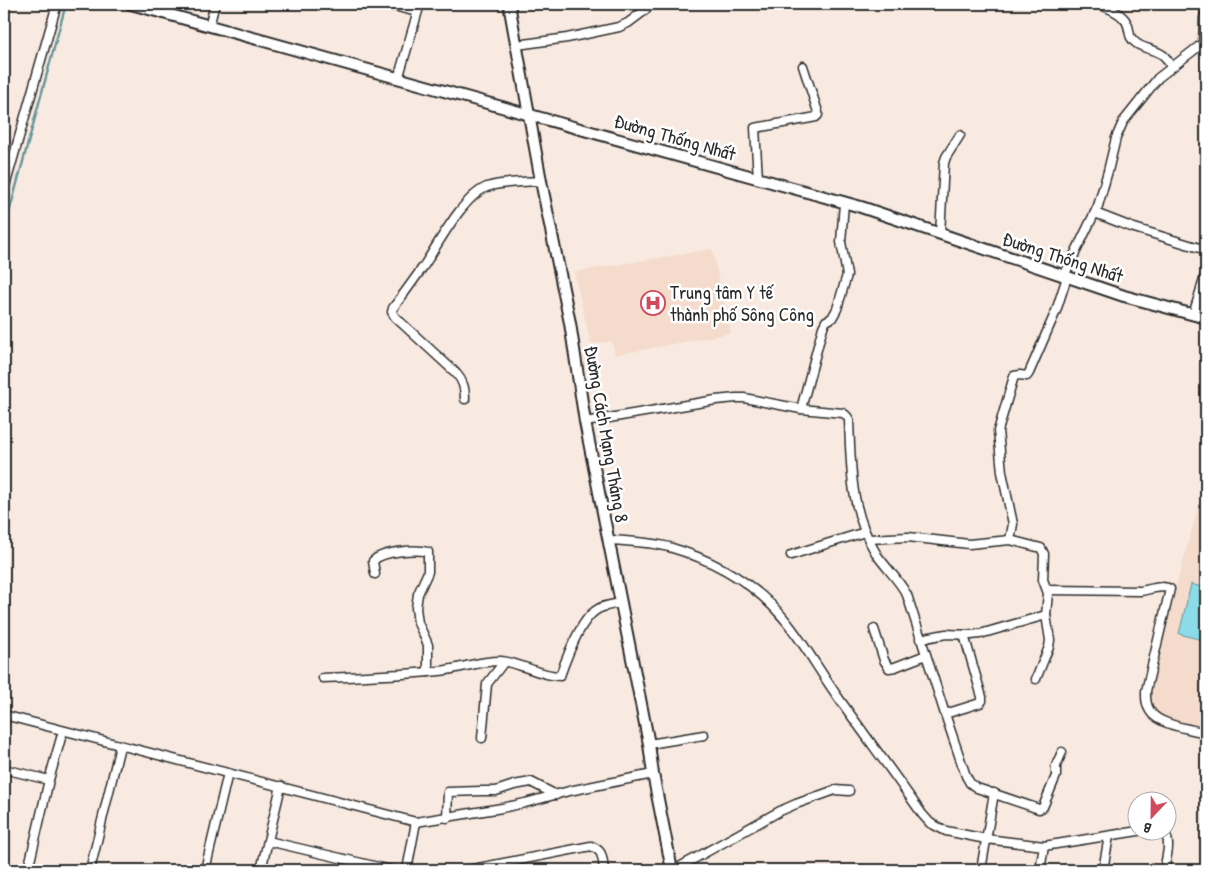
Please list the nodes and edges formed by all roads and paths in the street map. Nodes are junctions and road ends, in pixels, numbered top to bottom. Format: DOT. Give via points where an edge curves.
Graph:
graph roads {
  1 [pos="56,4"];
  2 [pos="131,4"];
  3 [pos="215,4"];
  4 [pos="386,4"];
  5 [pos="420,4"];
  6 [pos="509,4"];
  7 [pos="651,4"];
  8 [pos="1101,5"];
  9 [pos="1206,9"];
  10 [pos="417,12"];
  11 [pos="209,26"];
  12 [pos="1205,44"];
  13 [pos="517,45"];
  14 [pos="803,66"];
  15 [pos="1171,67"];
  16 [pos="398,78"];
  17 [pos="528,115"];
  18 [pos="960,135"];
  19 [pos="758,179"];
  20 [pos="541,181"];
  21 [pos="4,190"];
  22 [pos="844,203"];
  23 [pos="1095,213"];
  24 [pos="940,234"];
  25 [pos="1206,250"];
  26 [pos="1206,273"];
  27 [pos="1065,276"];
  28 [pos="1194,315"];
  29 [pos="1206,318"];
  30 [pos="465,399"];
  31 [pos="800,409"];
  32 [pos="585,422"];
  33 [pos="867,536"];
  34 [pos="608,540"];
  35 [pos="1010,540"];
  36 [pos="791,554"];
  37 [pos="375,574"];
  38 [pos="1047,590"];
  39 [pos="621,603"];
  40 [pos="1046,615"];
  41 [pos="874,629"];
  42 [pos="964,635"];
  43 [pos="920,638"];
  44 [pos="926,655"];
  45 [pos="504,662"];
  46 [pos="428,672"];
  47 [pos="323,678"];
  48 [pos="1036,679"];
  49 [pos="945,714"];
  50 [pos="4,715"];
  51 [pos="63,731"];
  52 [pos="1206,733"];
  53 [pos="704,735"];
  54 [pos="482,738"];
  55 [pos="649,744"];
  56 [pos="120,746"];
  57 [pos="1062,752"];
  58 [pos="4,769"];
  59 [pos="228,773"];
  60 [pos="653,774"];
  61 [pos="49,780"];
  62 [pos="281,786"];
  63 [pos="849,791"];
  64 [pos="994,793"];
  65 [pos="556,795"];
  66 [pos="447,818"];
  67 [pos="416,822"];
  68 [pos="1128,833"];
  69 [pos="1109,836"];
  70 [pos="986,839"];
  71 [pos="268,841"];
  72 [pos="1168,842"];
  73 [pos="1044,846"];
  74 [pos="28,870"];
  75 [pos="90,870"];
  76 [pos="205,870"];
  77 [pos="261,870"];
  78 [pos="391,870"];
  79 [pos="407,870"];
  80 [pos="468,870"];
  81 [pos="604,870"];
  82 [pos="673,870"];
  83 [pos="981,870"];
  84 [pos="1040,870"];
  85 [pos="1103,870"];
  86 [pos="1164,870"];
  1 -- 21 [label="street"];
  2 -- 11 [label="street, Đường Thống Nhất"];
  3 -- 11 [label="street"];
  4 -- 10 [label="street"];
  5 -- 10 [label="street"];
  6 -- 13 [label="street, Đường Cách Mạng Tháng 8"];
  7 -- 13 [label="street" via="619,27"];
  8 -- 15 [label="street" via="1119,14 1127,23 1131,38 1142,47 1162,55"];
  9 -- 12 [label="street"];
  10 -- 16 [label="street"];
  11 -- 16 [label="street, Đường Thống Nhất"];
  12 -- 15 [label="street"];
  13 -- 17 [label="street, Đường Cách Mạng Tháng 8"];
  14 -- 19 [label="street" via="818,115 755,128"];
  15 -- 23 [label="street" via="1158,78 1123,122"];
  16 -- 17 [label="street, Đường Thống Nhất"];
  17 -- 19 [label="street, Đường Thống Nhất"];
  17 -- 20 [label="street, Đường Cách Mạng Tháng 8"];
  18 -- 24 [label="street" via="944,163"];
  19 -- 22 [label="street, Đường Thống Nhất"];
  20 -- 30 [label="street" via="497,184 480,190 459,211 393,308 395,317 462,380"];
  20 -- 32 [label="street, Đường Cách Mạng Tháng 8" via="570,323"];
  22 -- 24 [label="street, Đường Thống Nhất"];
  22 -- 31 [label="street" via="840,242 847,275 837,309 823,327"];
  23 -- 25 [label="street"];
  23 -- 27 [label="street"];
  24 -- 27 [label="street, Đường Thống Nhất"];
  26 -- 28 [label="street"];
  27 -- 28 [label="street, Đường Thống Nhất"];
  27 -- 35 [label="street" via="1056,311 1029,373 1027,376 1014,376 998,431 1002,472 1013,524"];
  28 -- 29 [label="street, Đường Thống Nhất"];
  31 -- 32 [label="street" via="736,398"];
  31 -- 33 [label="street" via="843,413 848,417 854,496"];
  32 -- 34 [label="street, Đường Cách Mạng Tháng 8"];
  33 -- 35 [label="street" via="970,544"];
  33 -- 36 [label="street"];
  33 -- 43 [label="street" via="907,595"];
  34 -- 39 [label="street, Đường Cách Mạng Tháng 8"];
  34 -- 70 [label="street" via="668,547 710,562 754,590 795,634 930,823 946,831"];
  35 -- 38 [label="street" via="1043,550 1043,580"];
  37 -- 46 [label="street" via="373,561 376,558 409,550 428,552 428,572 418,594 416,608 418,623 428,645"];
  38 -- 40 [label="street"];
  38 -- 52 [label="street" via="1140,591 1168,587 1146,703 1150,713 1162,721"];
  39 -- 45 [label="street" via="600,608 588,618 560,676"];
  39 -- 55 [label="street, Đường Cách Mạng Tháng 8"];
  40 -- 42 [label="street" via="980,634"];
  40 -- 48 [label="street" via="1049,647"];
  41 -- 44 [label="street" via="889,668"];
  42 -- 43 [label="street"];
  42 -- 49 [label="street" via="982,701"];
  43 -- 44 [label="street"];
  44 -- 49 [label="street"];
  45 -- 46 [label="street"];
  45 -- 54 [label="street" via="487,684"];
  46 -- 47 [label="street"];
  49 -- 64 [label="street" via="970,783"];
  50 -- 51 [label="street"];
  51 -- 56 [label="street"];
  51 -- 61 [label="street"];
  53 -- 55 [label="street"];
  55 -- 60 [label="street, Đường Cách Mạng Tháng 8"];
  56 -- 59 [label="street"];
  56 -- 75 [label="street"];
  57 -- 64 [label="street" via="1043,808"];
  58 -- 61 [label="street"];
  59 -- 62 [label="street"];
  59 -- 76 [label="street"];
  60 -- 65 [label="street"];
  60 -- 82 [label="street, Đường Cách Mạng Tháng 8"];
  61 -- 74 [label="street"];
  62 -- 67 [label="street"];
  62 -- 71 [label="street"];
  63 -- 82 [label="street" via="835,790 780,810"];
  64 -- 70 [label="street"];
  65 -- 66 [label="street"];
  65 -- 66 [label="street" via="531,782 496,791 448,792"];
  66 -- 67 [label="street"];
  67 -- 79 [label="street"];
  68 -- 69 [label="street"];
  69 -- 73 [label="street"];
  69 -- 85 [label="street"];
  70 -- 73 [label="street"];
  70 -- 83 [label="street"];
  71 -- 77 [label="street"];
  71 -- 78 [label="street"];
  72 -- 86 [label="street"];
  73 -- 84 [label="street"];
  80 -- 81 [label="street" via="591,846 602,852"];
}
